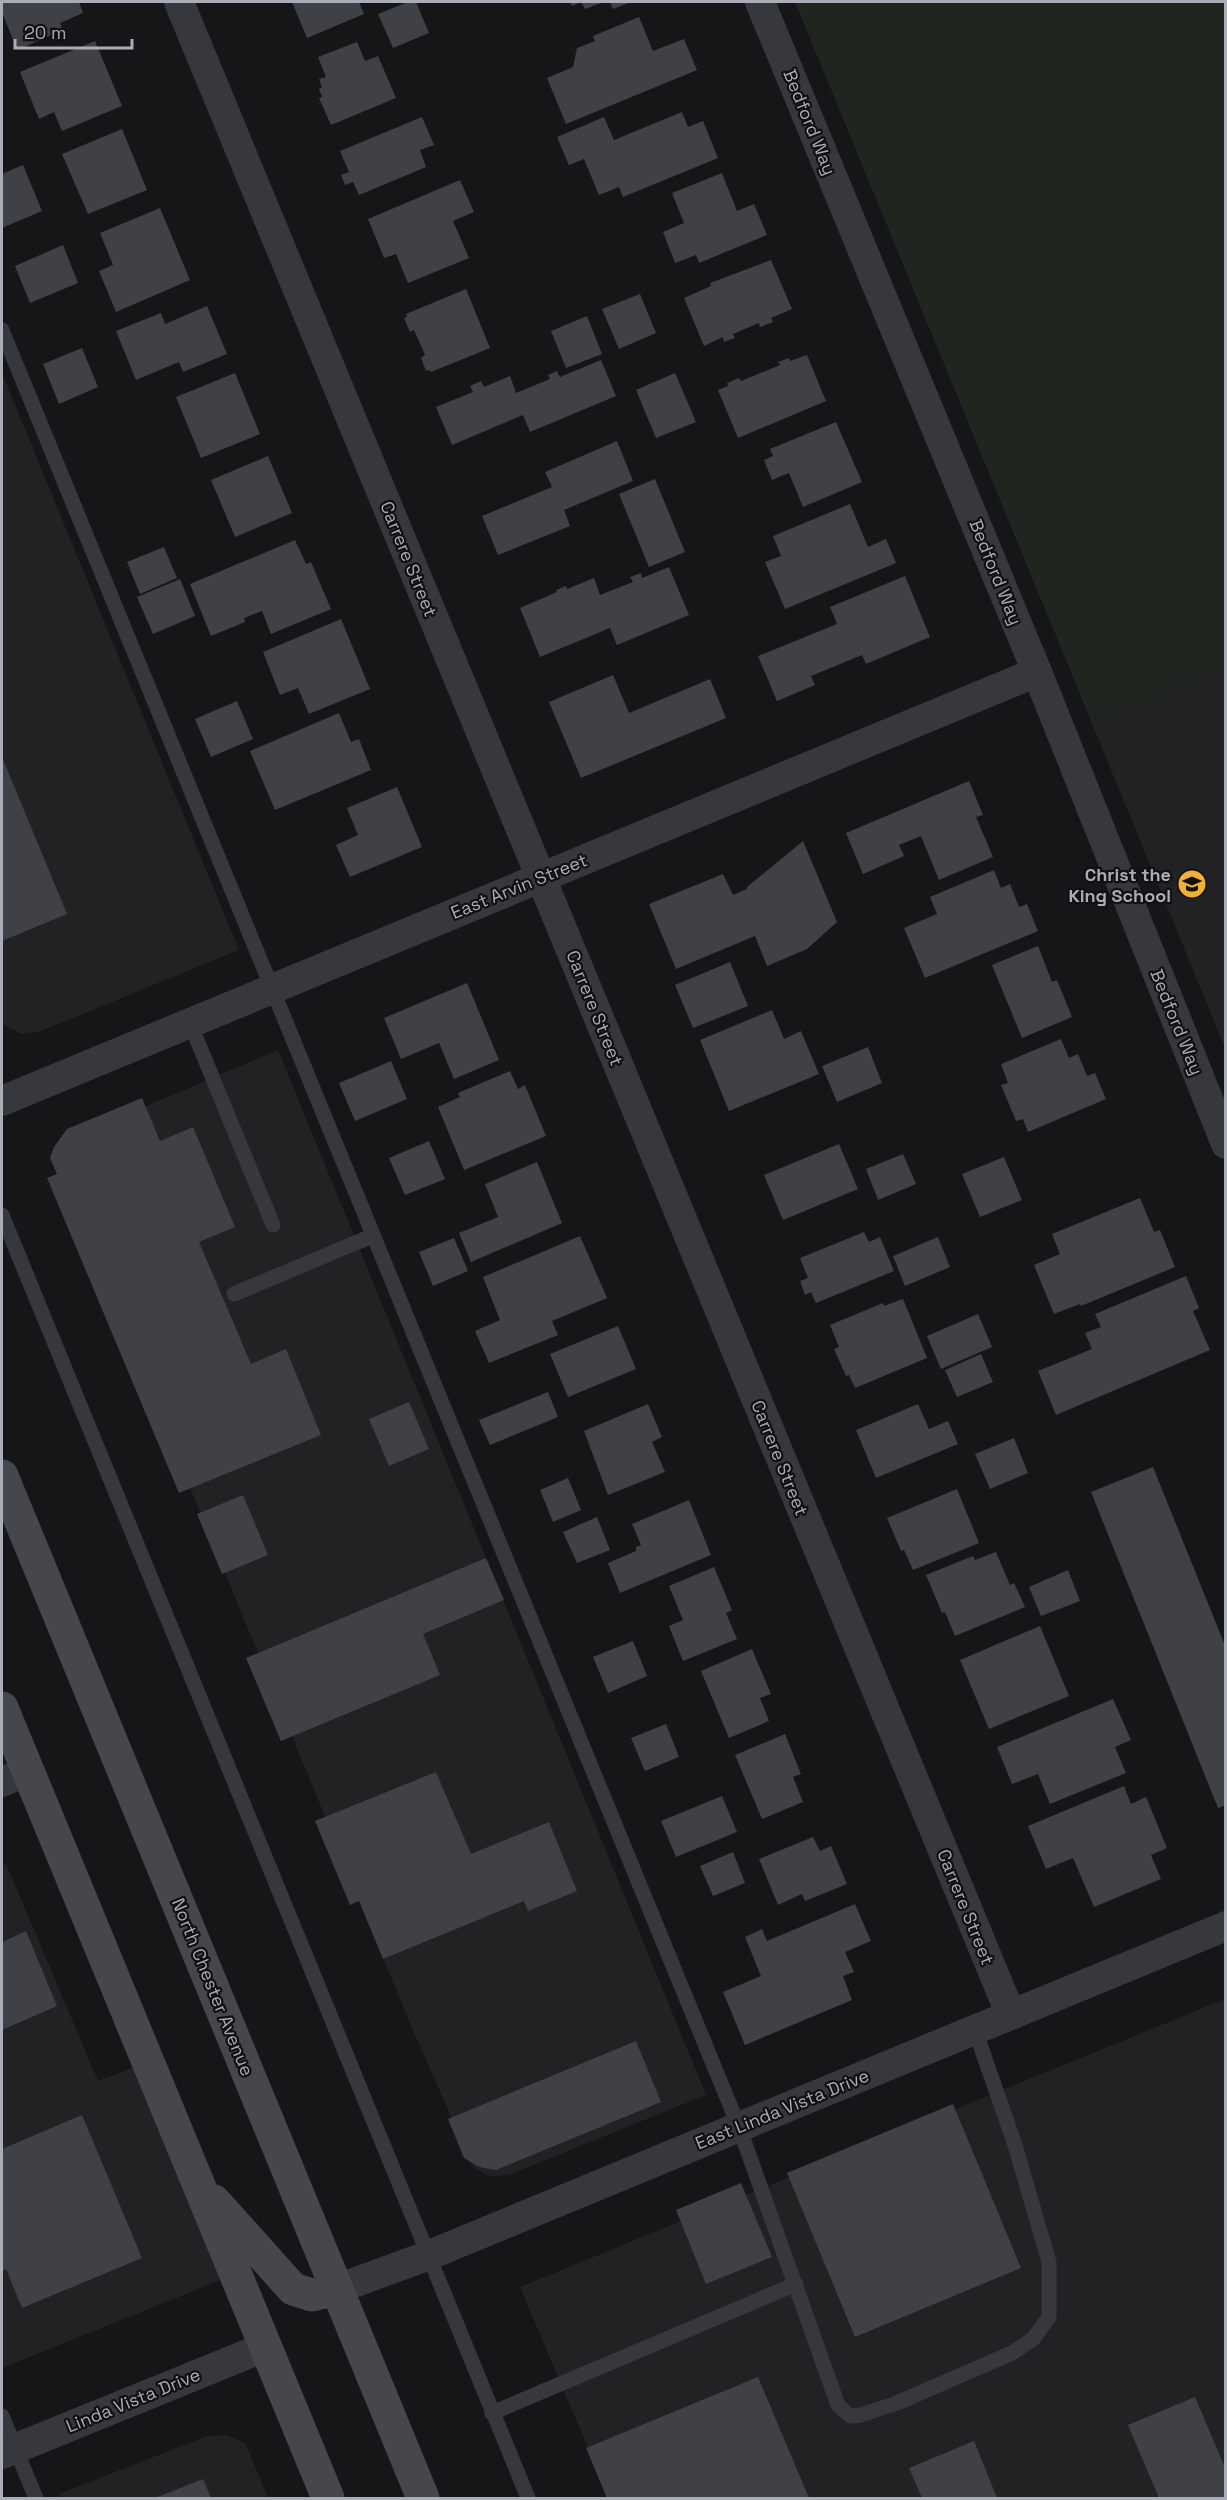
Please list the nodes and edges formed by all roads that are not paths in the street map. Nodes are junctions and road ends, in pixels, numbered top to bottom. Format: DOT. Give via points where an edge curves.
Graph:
graph roads {
  1 [pos="179,2"];
  2 [pos="760,2"];
  3 [pos="2,330"];
  4 [pos="1037,672"];
  5 [pos="541,877"];
  6 [pos="270,989"];
  7 [pos="190,1023"];
  8 [pos="2,1101"];
  9 [pos="1226,1144"];
  10 [pos="2,1215"];
  11 [pos="273,1225"];
  12 [pos="372,1236"];
  13 [pos="234,1294"];
  14 [pos="2,1476"];
  15 [pos="2,1708"];
  16 [pos="15,1777"];
  17 [pos="1226,1926"];
  18 [pos="1011,2015"];
  19 [pos="975,2030"];
  20 [pos="739,2127"];
  21 [pos="197,2182"];
  22 [pos="427,2256"];
  23 [pos="796,2284"];
  24 [pos="337,2289"];
  25 [pos="265,2347"];
  26 [pos="492,2413"];
  27 [pos="2,2415"];
  28 [pos="8,2451"];
  29 [pos="36,2499"];
  30 [pos="328,2499"];
  31 [pos="423,2499"];
  32 [pos="528,2499"];
  1 -- 5 [label="street, Carrere Street"];
  2 -- 4 [label="street, Bedford Way"];
  3 -- 6 [label="lane"];
  4 -- 5 [label="street, East Arvin Street"];
  4 -- 9 [label="street, Bedford Way"];
  5 -- 6 [label="street, East Arvin Street"];
  5 -- 18 [label="street, Carrere Street"];
  6 -- 7 [label="street, East Arvin Street"];
  6 -- 12 [label="lane"];
  7 -- 8 [label="street, East Arvin Street"];
  7 -- 11 [label="lane"];
  10 -- 22 [label="lane"];
  12 -- 13 [label="lane"];
  12 -- 20 [label="lane"];
  14 -- 24 [label="main road, North Chester Avenue"];
  15 -- 16 [label="main road"];
  16 -- 21 [label="main road"];
  17 -- 18 [label="street, East Linda Vista Drive"];
  18 -- 19 [label="street, East Linda Vista Drive"];
  19 -- 20 [label="street, East Linda Vista Drive"];
  19 -- 23 [label="lane" via="1015,2145 1049,2262 1049,2317 1033,2339 1012,2353 897,2403 850,2416 838,2405"];
  20 -- 22 [label="street, East Linda Vista Drive"];
  20 -- 23 [label="lane"];
  21 -- 24 [label="main road" via="293,2289 312,2295"];
  21 -- 25 [label="main road"];
  22 -- 24 [label="street, East Linda Vista Drive"];
  22 -- 26 [label="lane"];
  23 -- 26 [label="lane"];
  24 -- 31 [label="main road, North Chester Avenue"];
  25 -- 28 [label="street, Linda Vista Drive"];
  25 -- 30 [label="main road"];
  26 -- 32 [label="lane"];
  27 -- 28 [label="lane"];
  28 -- 29 [label="lane"];
}
